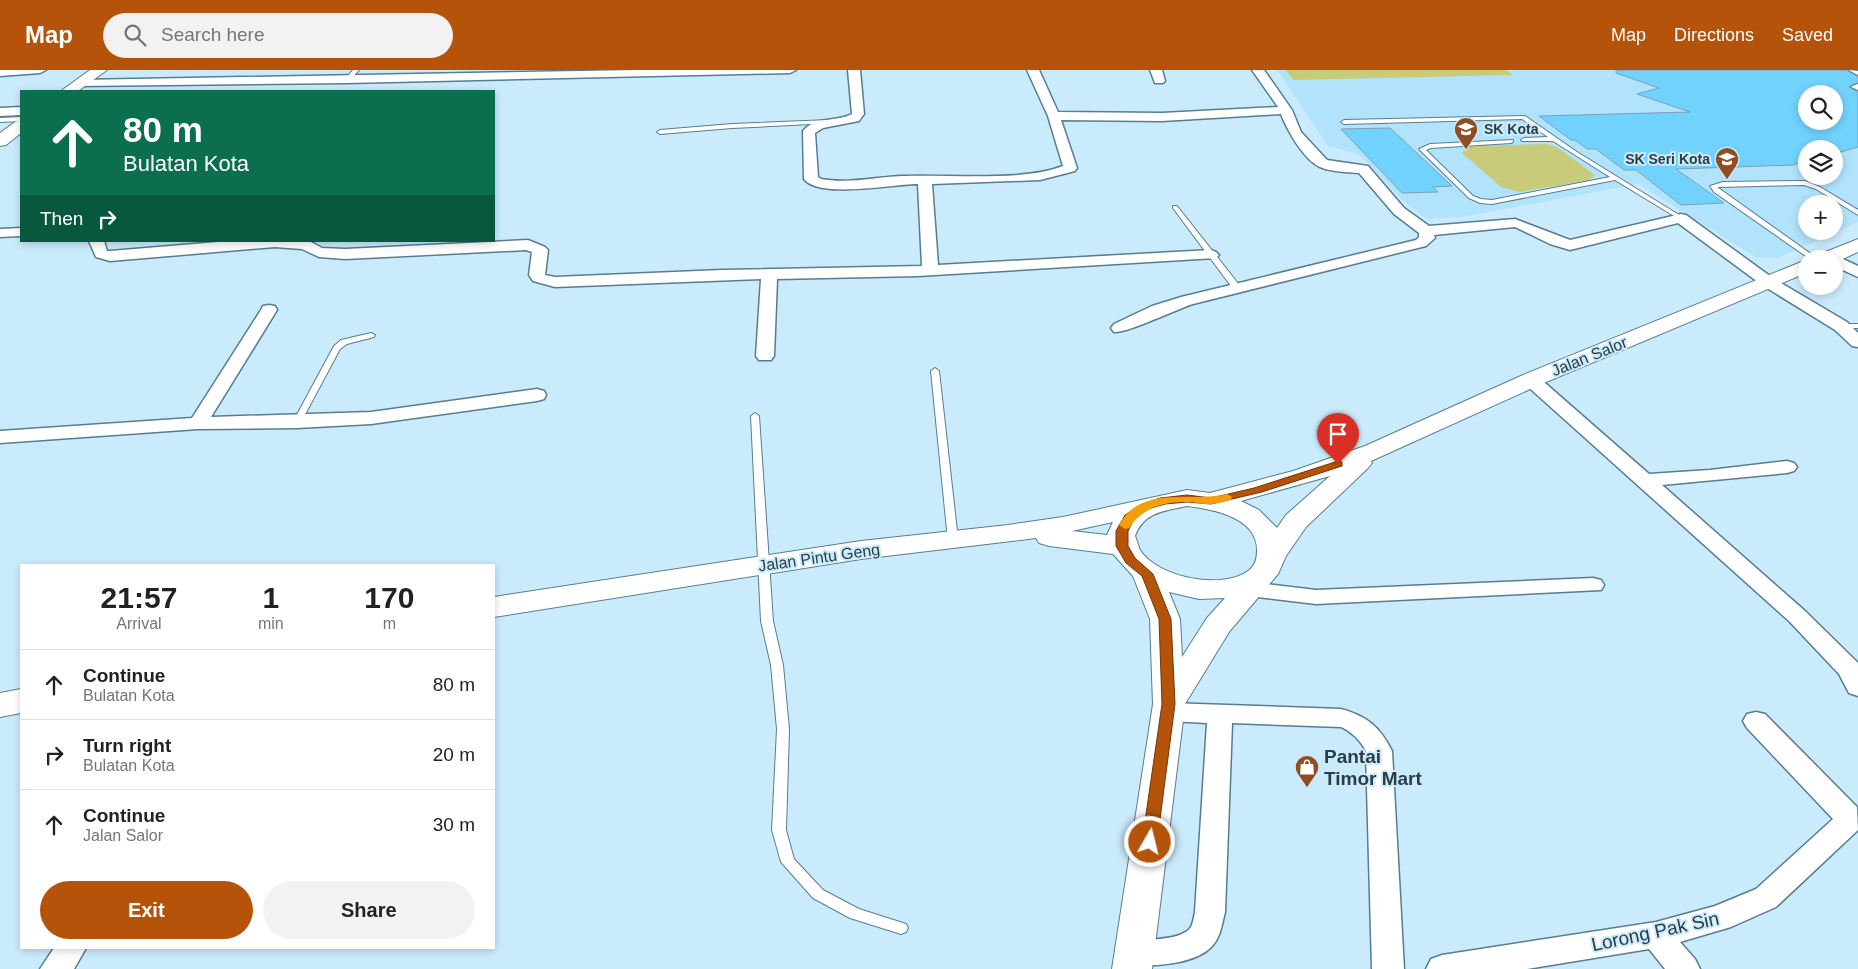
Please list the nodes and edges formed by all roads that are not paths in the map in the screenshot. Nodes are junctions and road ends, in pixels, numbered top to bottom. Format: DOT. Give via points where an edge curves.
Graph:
graph roads {
  1 [pos="40,70"];
  2 [pos="100,70"];
  3 [pos="356,70"];
  4 [pos="790,70"];
  5 [pos="854,70"];
  6 [pos="1033,70"];
  7 [pos="1258,70"];
  8 [pos="1852,70"];
  9 [pos="743,71"];
  10 [pos="0,73"];
  11 [pos="1858,73"];
  12 [pos="483,74"];
  13 [pos="347,80"];
  14 [pos="74,87"];
  15 [pos="1286,110"];
  16 [pos="20,111"];
  17 [pos="0,112"];
  18 [pos="1054,116"];
  19 [pos="20,119"];
  20 [pos="0,120"];
  21 [pos="836,122"];
  22 [pos="1344,122"];
  23 [pos="20,126"];
  24 [pos="660,132"];
  25 [pos="1554,139"];
  26 [pos="1511,140"];
  27 [pos="1524,140"];
  28 [pos="0,141"];
  29 [pos="1616,178"];
  30 [pos="925,180"];
  31 [pos="1174,207"];
  32 [pos="1858,213"];
  33 [pos="1681,218"];
  34 [pos="1426,231"];
  35 [pos="20,232"];
  36 [pos="0,233"];
  37 [pos="96,242"];
  38 [pos="264,242"];
  39 [pos="264,242"];
  40 [pos="310,243"];
  41 [pos="1858,245"];
  42 [pos="1811,250"];
  43 [pos="1843,252"];
  44 [pos="1211,255"];
  45 [pos="1843,266"];
  46 [pos="1798,269"];
  47 [pos="930,270"];
  48 [pos="1858,272"];
  49 [pos="769,274"];
  50 [pos="1768,282"];
  51 [pos="1237,288"];
  52 [pos="269,310"];
  53 [pos="1841,326"];
  54 [pos="1858,326"];
  55 [pos="1120,328"];
  56 [pos="370,335"];
  57 [pos="1858,342"];
  58 [pos="765,356"];
  59 [pos="935,371"];
  60 [pos="1531,380"];
  61 [pos="537,395"];
  62 [pos="755,416"];
  63 [pos="198,422"];
  64 [pos="297,422"];
  65 [pos="0,436"];
  66 [pos="1374,451"];
  67 [pos="1787,467"];
  68 [pos="1644,480"];
  69 [pos="1211,501"];
  70 [pos="1144,507"];
  71 [pos="1008,534"];
  72 [pos="953,540"];
  73 [pos="1122,546"];
  74 [pos="1274,552"];
  75 [pos="764,565"];
  76 [pos="1147,574"];
  77 [pos="1254,584"];
  78 [pos="1593,585"];
  79 [pos="495,607"];
  80 [pos="1858,687"];
  81 [pos="20,700"];
  82 [pos="0,704"];
  83 [pos="1168,708"];
  84 [pos="1220,714"];
  85 [pos="1756,720"];
  86 [pos="901,928"];
  87 [pos="1656,935"];
  88 [pos="70,949"];
  89 [pos="1133,961"];
  90 [pos="56,969"];
  91 [pos="1388,969"];
  92 [pos="1442,969"];
  93 [pos="1684,969"];
  1 -- 10 [label="street"];
  2 -- 14 [label="main road"];
  3 -- 13 [label="lane"];
  4 -- 9 [label="street"];
  5 -- 21 [label="street" via="858,114 852,119"];
  6 -- 18 [label="street"];
  7 -- 15 [label="street"];
  8 -- 11 [label="lane"];
  9 -- 12 [label="street"];
  12 -- 13 [label="street"];
  13 -- 14 [label="street"];
  15 -- 18 [label="street" via="1162,117"];
  15 -- 34 [label="street" via="1296,133 1322,162 1330,166 1363,169 1398,210"];
  16 -- 17 [label="street"];
  18 -- 30 [label="street" via="1070,168 1065,172 1042,176"];
  19 -- 20 [label="lane"];
  21 -- 24 [label="lane"];
  21 -- 30 [label="street" via="819,125 809,131 813,181 831,185"];
  22 -- 25 [label="lane" via="1523,117"];
  23 -- 28 [label="main road"];
  25 -- 27 [label="lane"];
  25 -- 29 [label="lane"];
  26 -- 29 [label="lane" via="1422,149 1471,197 1480,201 1492,202"];
  29 -- 33 [label="lane"];
  30 -- 47 [label="street"];
  31 -- 44 [label="lane"];
  32 -- 42 [label="lane" via="1805,183 1713,186 1716,191"];
  33 -- 34 [label="street" via="1570,245 1555,242 1526,225 1515,223"];
  33 -- 50 [label="street"];
  34 -- 51 [label="street" via="1427,238 1421,243"];
  35 -- 36 [label="street"];
  37 -- 39 [label="street" via="101,254 110,256"];
  38 -- 40 [label="street"];
  40 -- 49 [label="street" via="319,252 345,254 528,244 540,250 539,278 555,282"];
  41 -- 43 [label="main road"];
  44 -- 47 [label="street"];
  44 -- 51 [label="lane"];
  45 -- 48 [label="street"];
  46 -- 50 [label="main road, Jalan Salor"];
  47 -- 49 [label="street"];
  49 -- 58 [label="street"];
  50 -- 53 [label="street"];
  50 -- 60 [label="main road, Jalan Salor"];
  51 -- 55 [label="street" via="1158,310"];
  52 -- 63 [label="street"];
  53 -- 54 [label="lane"];
  53 -- 57 [label="street"];
  56 -- 64 [label="lane" via="344,342 337,348"];
  59 -- 72 [label="lane"];
  60 -- 66 [label="main road, Jalan Salor"];
  60 -- 68 [label="street"];
  61 -- 64 [label="street" via="380,417"];
  62 -- 75 [label="lane"];
  63 -- 64 [label="street"];
  63 -- 65 [label="street"];
  66 -- 69 [label="main road, Jalan Salor" via="1302,477"];
  66 -- 74 [label="main road, Jalan Salor" via="1296,521"];
  67 -- 68 [label="street"];
  68 -- 80 [label="street" via="1797,616 1849,668"];
  69 -- 70 [label="main road" via="1164,500"];
  69 -- 74 [label="main road" via="1231,507 1255,521 1271,539"];
  70 -- 71 [label="main road, Jalan Pintu Geng"];
  70 -- 73 [label="main road" via="1129,517 1122,531"];
  71 -- 72 [label="main road, Jalan Pintu Geng"];
  71 -- 73 [label="main road"];
  72 -- 75 [label="main road, Jalan Pintu Geng"];
  73 -- 76 [label="main road" via="1131,561"];
  74 -- 77 [label="main road" via="1270,566"];
  75 -- 79 [label="main road, Jalan Pintu Geng"];
  75 -- 86 [label="lane" via="767,621 777,665 783,729 779,830 788,862 818,894 854,914"];
  76 -- 77 [label="main road" via="1192,590 1217,591"];
  76 -- 83 [label="main road" via="1165,619"];
  77 -- 78 [label="street" via="1316,597"];
  77 -- 83 [label="main road" via="1218,625"];
  81 -- 82 [label="main road"];
  83 -- 84 [label="street"];
  83 -- 89 [label="main road"];
  84 -- 89 [label="street" via="1210,912 1204,934 1191,944"];
  84 -- 91 [label="street" via="1341,718 1353,721 1375,742"];
  85 -- 87 [label="street, Lorong Pak Sin" via="1847,816 1848,822 1766,898 1720,918"];
  87 -- 92 [label="street, Lorong Pak Sin"];
  87 -- 93 [label="street"];
  88 -- 90 [label="street"];
}
